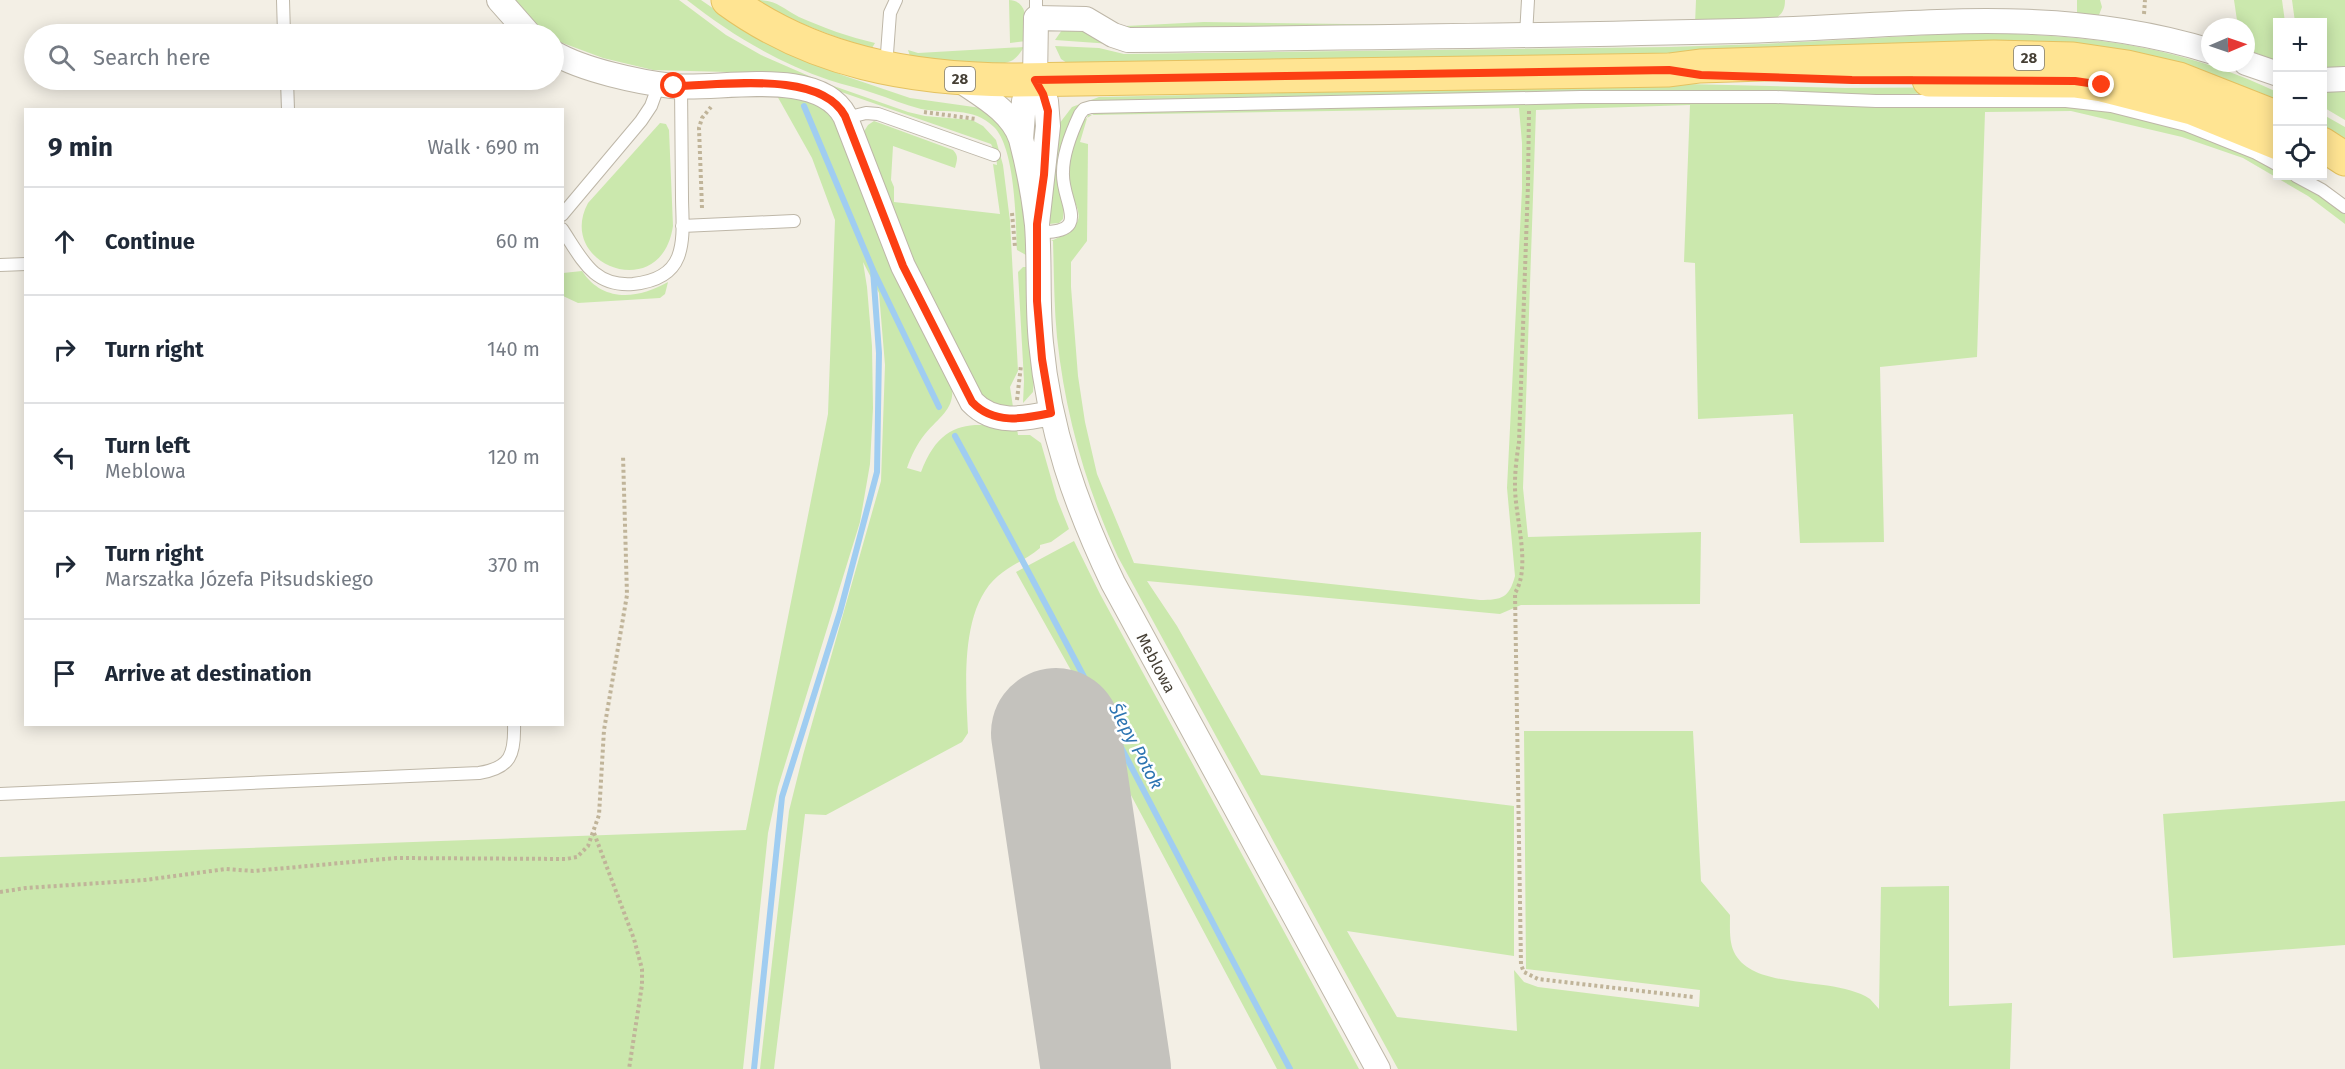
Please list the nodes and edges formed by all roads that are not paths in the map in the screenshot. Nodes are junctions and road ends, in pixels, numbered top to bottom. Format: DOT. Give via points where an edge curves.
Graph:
graph roads {
  1 [pos="283,0"];
  2 [pos="500,0"];
  3 [pos="728,0"];
  4 [pos="896,0"];
  5 [pos="1528,0"];
  6 [pos="1036,9"];
  7 [pos="284,24"];
  8 [pos="520,24"];
  9 [pos="1526,35"];
  10 [pos="2201,49"];
  11 [pos="564,57"];
  12 [pos="2255,66"];
  13 [pos="886,69"];
  14 [pos="1669,70"];
  15 [pos="2273,73"];
  16 [pos="958,79"];
  17 [pos="2345,79"];
  18 [pos="1035,80"];
  19 [pos="2327,80"];
  20 [pos="670,85"];
  21 [pos="287,90"];
  22 [pos="288,108"];
  23 [pos="2273,116"];
  24 [pos="846,118"];
  25 [pos="1021,139"];
  26 [pos="2273,142"];
  27 [pos="994,155"];
  28 [pos="2333,155"];
  29 [pos="2273,163"];
  30 [pos="2303,180"];
  31 [pos="2345,182"];
  32 [pos="2345,207"];
  33 [pos="564,213"];
  34 [pos="794,221"];
  35 [pos="682,226"];
  36 [pos="1037,228"];
  37 [pos="564,232"];
  38 [pos="24,264"];
  39 [pos="0,265"];
  40 [pos="1051,413"];
  41 [pos="514,726"];
  42 [pos="0,794"];
  43 [pos="1378,1069"];
  1 -- 7 [label="lane"];
  2 -- 8 [label="street"];
  3 -- 13 [label="main road, 28" via="790,38"];
  4 -- 13 [label="lane" via="890,13"];
  5 -- 9 [label="lane"];
  6 -- 9 [label="street" via="1086,19 1128,40"];
  6 -- 18 [label="street"];
  9 -- 10 [label="street" via="1793,30 2026,20 2142,33"];
  11 -- 20 [label="street" via="586,66"];
  12 -- 15 [label="street"];
  13 -- 16 [label="main road, 28"];
  14 -- 18 [label="main road, 28"];
  14 -- 23 [label="main road, 28" via="1994,57 2073,59 2179,79"];
  14 -- 26 [label="main road, 28" via="1701,75 1852,80 2086,82 2192,108"];
  16 -- 18 [label="main road, 28"];
  16 -- 25 [label="street, Meblowa" via="1003,112"];
  17 -- 19 [label="street"];
  18 -- 25 [label="street, Meblowa" via="1024,101"];
  18 -- 36 [label="street, Meblowa" via="1046,101 1048,126"];
  20 -- 24 [label="street" via="788,86 827,97"];
  20 -- 33 [label="lane"];
  20 -- 35 [label="lane"];
  21 -- 22 [label="lane"];
  24 -- 27 [label="lane" via="874,113"];
  24 -- 40 [label="street" via="903,266 972,402 1001,418"];
  25 -- 36 [label="street, Meblowa"];
  28 -- 31 [label="main road"];
  29 -- 36 [label="lane" via="2186,125 2111,106 2066,101 1529,98 1087,108 1080,114 1063,165 1072,212 1070,222 1058,231"];
  30 -- 32 [label="lane"];
  34 -- 35 [label="lane"];
  35 -- 37 [label="lane" via="678,256 666,273 649,282 629,284 608,282 592,272"];
  36 -- 40 [label="street, Meblowa" via="1040,342"];
  38 -- 39 [label="lane"];
  40 -- 43 [label="street, Meblowa" via="1072,487 1113,583"];
  41 -- 42 [label="lane" via="512,756 502,766 479,772"];
}
